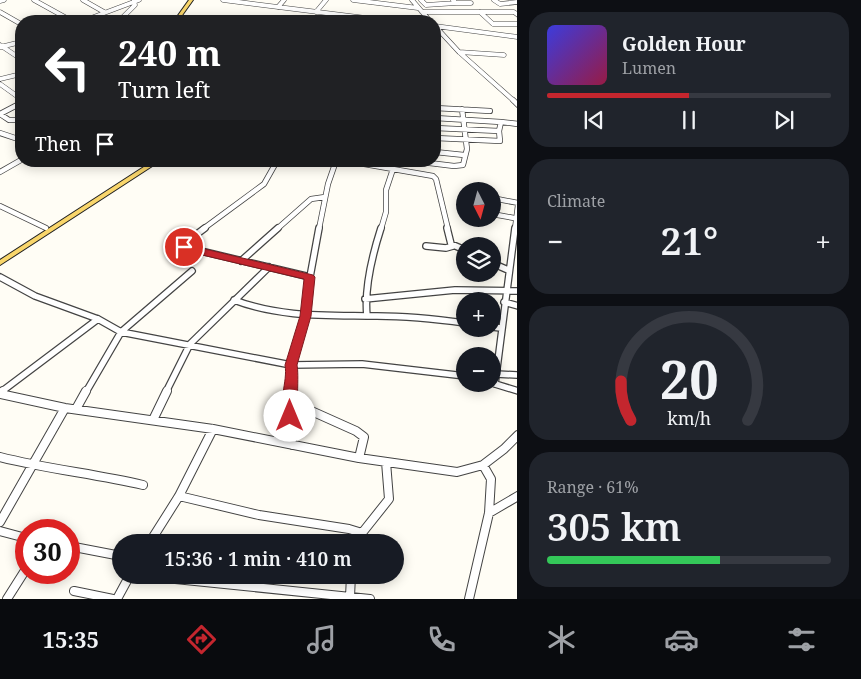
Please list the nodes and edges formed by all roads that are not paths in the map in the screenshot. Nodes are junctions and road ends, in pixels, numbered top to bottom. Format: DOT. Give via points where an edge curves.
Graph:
graph roads {
  1 [pos="4,0"];
  2 [pos="34,0"];
  3 [pos="83,0"];
  4 [pos="136,0"];
  5 [pos="223,0"];
  6 [pos="253,0"];
  7 [pos="284,0"];
  8 [pos="326,0"];
  9 [pos="353,0"];
  10 [pos="412,0"];
  11 [pos="421,0"];
  12 [pos="494,0"];
  13 [pos="0,1"];
  14 [pos="188,1"];
  15 [pos="370,1"];
  16 [pos="455,2"];
  17 [pos="517,2"];
  18 [pos="248,3"];
  19 [pos="471,3"];
  20 [pos="278,7"];
  21 [pos="418,8"];
  22 [pos="0,12"];
  23 [pos="104,12"];
  24 [pos="316,12"];
  25 [pos="422,12"];
  26 [pos="480,12"];
  27 [pos="516,13"];
  28 [pos="7,15"];
  29 [pos="61,15"];
  30 [pos="97,15"];
  31 [pos="125,15"];
  32 [pos="176,15"];
  33 [pos="180,15"];
  34 [pos="341,15"];
  35 [pos="425,15"];
  36 [pos="0,18"];
  37 [pos="15,20"];
  38 [pos="517,24"];
  39 [pos="441,27"];
  40 [pos="441,32"];
  41 [pos="517,37"];
  42 [pos="15,43"];
  43 [pos="1,46"];
  44 [pos="460,52"];
  45 [pos="15,55"];
  46 [pos="504,55"];
  47 [pos="15,76"];
  48 [pos="0,80"];
  49 [pos="0,84"];
  50 [pos="15,95"];
  51 [pos="517,105"];
  52 [pos="15,106"];
  53 [pos="441,108"];
  54 [pos="462,109"];
  55 [pos="490,111"];
  56 [pos="0,114"];
  57 [pos="441,118"];
  58 [pos="15,120"];
  59 [pos="464,120"];
  60 [pos="501,122"];
  61 [pos="517,124"];
  62 [pos="441,128"];
  63 [pos="464,129"];
  64 [pos="499,131"];
  65 [pos="0,133"];
  66 [pos="15,138"];
  67 [pos="441,138"];
  68 [pos="465,139"];
  69 [pos="441,153"];
  70 [pos="464,156"];
  71 [pos="15,163"];
  72 [pos="441,165"];
  73 [pos="140,167"];
  74 [pos="148,167"];
  75 [pos="274,167"];
  76 [pos="334,167"];
  77 [pos="382,167"];
  78 [pos="393,169"];
  79 [pos="1,170"];
  80 [pos="326,198"];
  81 [pos="501,200"];
  82 [pos="517,204"];
  83 [pos="0,206"];
  84 [pos="501,216"];
  85 [pos="514,218"];
  86 [pos="46,228"];
  87 [pos="426,246"];
  88 [pos="452,246"];
  89 [pos="456,247"];
  90 [pos="0,257"];
  91 [pos="241,261"];
  92 [pos="0,263"];
  93 [pos="269,267"];
  94 [pos="501,267"];
  95 [pos="508,270"];
  96 [pos="192,271"];
  97 [pos="0,277"];
  98 [pos="310,277"];
  99 [pos="505,290"];
  100 [pos="517,291"];
  101 [pos="365,299"];
  102 [pos="234,300"];
  103 [pos="504,302"];
  104 [pos="517,306"];
  105 [pos="306,316"];
  106 [pos="366,316"];
  107 [pos="98,319"];
  108 [pos="456,322"];
  109 [pos="501,328"];
  110 [pos="121,332"];
  111 [pos="190,344"];
  112 [pos="291,365"];
  113 [pos="501,374"];
  114 [pos="456,375"];
  115 [pos="517,375"];
  116 [pos="501,385"];
  117 [pos="517,391"];
  118 [pos="0,393"];
  119 [pos="289,401"];
  120 [pos="65,408"];
  121 [pos="76,409"];
  122 [pos="153,420"];
  123 [pos="213,429"];
  124 [pos="517,435"];
  125 [pos="292,445"];
  126 [pos="0,457"];
  127 [pos="359,458"];
  128 [pos="386,462"];
  129 [pos="32,465"];
  130 [pos="483,465"];
  131 [pos="143,486"];
  132 [pos="178,496"];
  133 [pos="517,496"];
  134 [pos="489,513"];
  135 [pos="0,522"];
  136 [pos="0,532"];
  137 [pos="362,533"];
  138 [pos="155,534"];
  139 [pos="15,535"];
  140 [pos="80,548"];
  141 [pos="112,554"];
  142 [pos="16,584"];
  143 [pos="125,584"];
  144 [pos="224,584"];
  145 [pos="351,584"];
  146 [pos="74,592"];
  147 [pos="350,597"];
  148 [pos="7,599"];
  149 [pos="113,599"];
  150 [pos="117,599"];
  151 [pos="370,599"];
  152 [pos="469,599"];
  1 -- 13 [label="street"];
  2 -- 29 [label="street"];
  3 -- 23 [label="street"];
  4 -- 23 [label="street"];
  4 -- 31 [label="street"];
  5 -- 18 [label="street"];
  6 -- 18 [label="street"];
  7 -- 20 [label="street"];
  8 -- 24 [label="street"];
  9 -- 15 [label="street"];
  10 -- 21 [label="street"];
  11 -- 16 [label="street" via="426,5"];
  12 -- 17 [label="street" via="499,4"];
  14 -- 32 [label="main road"];
  14 -- 33 [label="main road"];
  15 -- 21 [label="street"];
  16 -- 19 [label="street"];
  18 -- 20 [label="street"];
  20 -- 24 [label="street"];
  21 -- 25 [label="street"];
  22 -- 28 [label="street"];
  23 -- 30 [label="street"];
  24 -- 34 [label="street"];
  25 -- 26 [label="street"];
  25 -- 35 [label="street"];
  26 -- 27 [label="street"];
  26 -- 38 [label="street" via="492,23"];
  28 -- 36 [label="street"];
  28 -- 37 [label="street"];
  39 -- 41 [label="street"];
  40 -- 44 [label="street"];
  42 -- 43 [label="street"];
  43 -- 45 [label="street"];
  44 -- 46 [label="street"];
  44 -- 51 [label="street"];
  47 -- 48 [label="street"];
  49 -- 50 [label="street"];
  52 -- 56 [label="street"];
  53 -- 54 [label="street"];
  54 -- 55 [label="street"];
  54 -- 59 [label="street"];
  56 -- 58 [label="street"];
  57 -- 59 [label="street"];
  59 -- 60 [label="street"];
  59 -- 63 [label="street"];
  60 -- 61 [label="street"];
  60 -- 64 [label="street"];
  62 -- 63 [label="street"];
  63 -- 64 [label="street"];
  63 -- 68 [label="street"];
  64 -- 68 [label="street" via="500,141"];
  65 -- 66 [label="street"];
  67 -- 68 [label="street"];
  68 -- 70 [label="street" via="467,149"];
  69 -- 70 [label="street"];
  70 -- 72 [label="street" via="460,167"];
  71 -- 79 [label="street"];
  73 -- 86 [label="main road"];
  74 -- 92 [label="main road"];
  75 -- 91 [label="street" via="264,184 185,243 184,247 190,250"];
  76 -- 80 [label="street"];
  77 -- 78 [label="street"];
  78 -- 88 [label="street" via="436,179"];
  78 -- 101 [label="street"];
  80 -- 91 [label="street" via="310,199"];
  80 -- 98 [label="street"];
  81 -- 82 [label="street"];
  82 -- 85 [label="street"];
  83 -- 86 [label="street"];
  84 -- 85 [label="street"];
  85 -- 95 [label="street"];
  86 -- 90 [label="main road"];
  87 -- 88 [label="street"];
  88 -- 89 [label="street"];
  91 -- 93 [label="street"];
  93 -- 98 [label="street"];
  93 -- 102 [label="street"];
  94 -- 95 [label="street"];
  95 -- 99 [label="street"];
  96 -- 110 [label="street"];
  97 -- 107 [label="street" via="35,296"];
  98 -- 105 [label="street"];
  99 -- 100 [label="street"];
  99 -- 101 [label="street" via="455,290"];
  99 -- 103 [label="street"];
  101 -- 106 [label="street"];
  102 -- 105 [label="street" via="254,309"];
  102 -- 111 [label="street"];
  103 -- 104 [label="street"];
  103 -- 109 [label="street"];
  105 -- 106 [label="street"];
  105 -- 112 [label="street"];
  106 -- 108 [label="street"];
  107 -- 110 [label="street"];
  107 -- 118 [label="street"];
  110 -- 111 [label="street"];
  110 -- 121 [label="street"];
  111 -- 112 [label="street"];
  111 -- 122 [label="street"];
  112 -- 114 [label="street" via="362,364"];
  112 -- 119 [label="street"];
  113 -- 115 [label="street"];
  116 -- 117 [label="street"];
  118 -- 120 [label="street"];
  119 -- 125 [label="street"];
  119 -- 127 [label="street" via="364,437"];
  120 -- 121 [label="street"];
  120 -- 129 [label="street"];
  121 -- 122 [label="street"];
  122 -- 123 [label="street"];
  123 -- 125 [label="street"];
  123 -- 132 [label="street"];
  124 -- 130 [label="street"];
  125 -- 127 [label="street"];
  126 -- 129 [label="street"];
  127 -- 128 [label="street"];
  128 -- 130 [label="street" via="458,472"];
  128 -- 137 [label="street" via="389,499"];
  129 -- 131 [label="street" via="96,474"];
  129 -- 135 [label="street"];
  130 -- 134 [label="street" via="491,479"];
  132 -- 137 [label="street"];
  132 -- 138 [label="street"];
  133 -- 134 [label="street"];
  134 -- 152 [label="street"];
  136 -- 139 [label="street"];
  140 -- 141 [label="street"];
  142 -- 148 [label="street"];
  143 -- 150 [label="street"];
  144 -- 147 [label="street"];
  145 -- 147 [label="street"];
  146 -- 149 [label="street"];
  147 -- 151 [label="street"];
}
